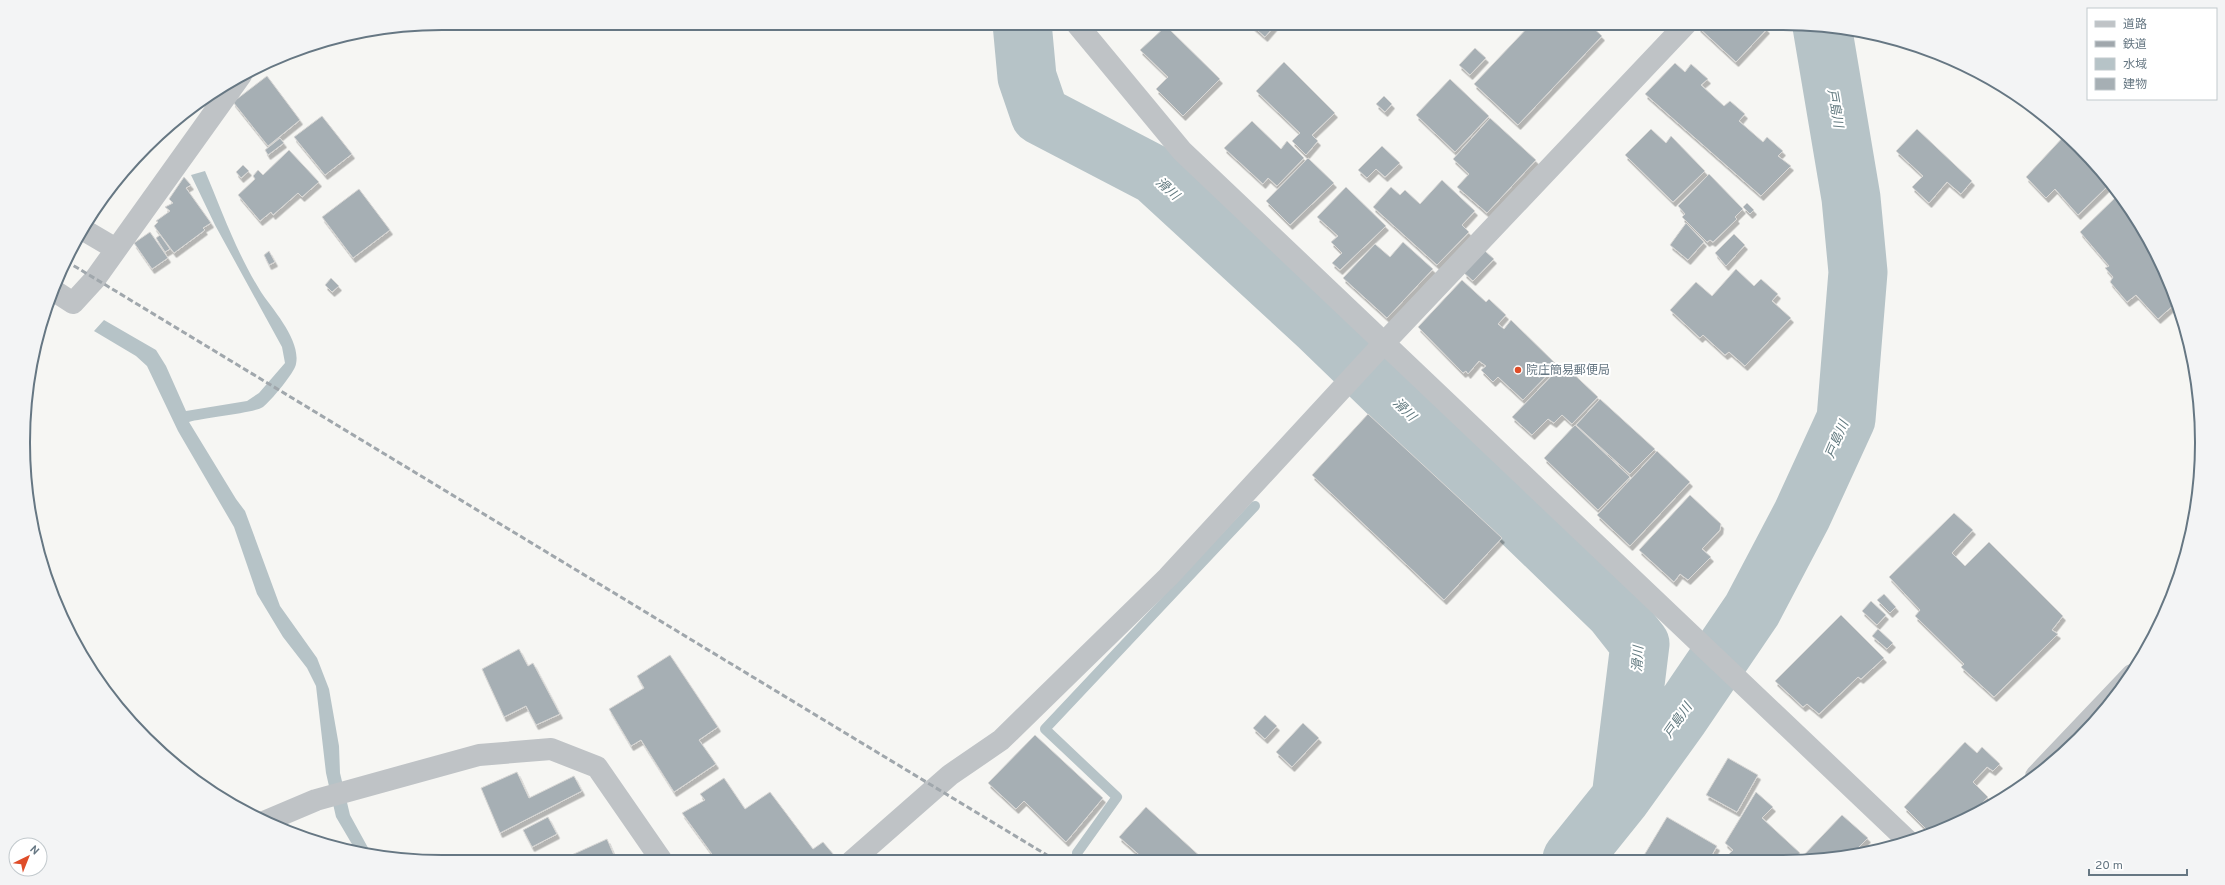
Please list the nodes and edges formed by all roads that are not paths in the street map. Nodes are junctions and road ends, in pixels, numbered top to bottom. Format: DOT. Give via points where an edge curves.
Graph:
graph roads {
  1 [pos="1082,30"];
  2 [pos="1679,30"];
  3 [pos="221,95"];
  4 [pos="87,232"];
  5 [pos="116,249"];
  6 [pos="58,293"];
  7 [pos="1384,343"];
  8 [pos="273,818"];
  9 [pos="1904,836"];
  10 [pos="658,855"];
  11 [pos="859,855"];
  1 -- 7 [label="street" via="1182,151"];
  2 -- 7 [label="street"];
  3 -- 5 [label="street"];
  4 -- 5 [label="street"];
  5 -- 6 [label="street" via="95,279 73,303"];
  7 -- 9 [label="street"];
  7 -- 11 [label="street" via="1168,577 1023,719 1001,740 950,775"];
  8 -- 10 [label="street" via="316,800 479,754 552,749 597,767"];
}
